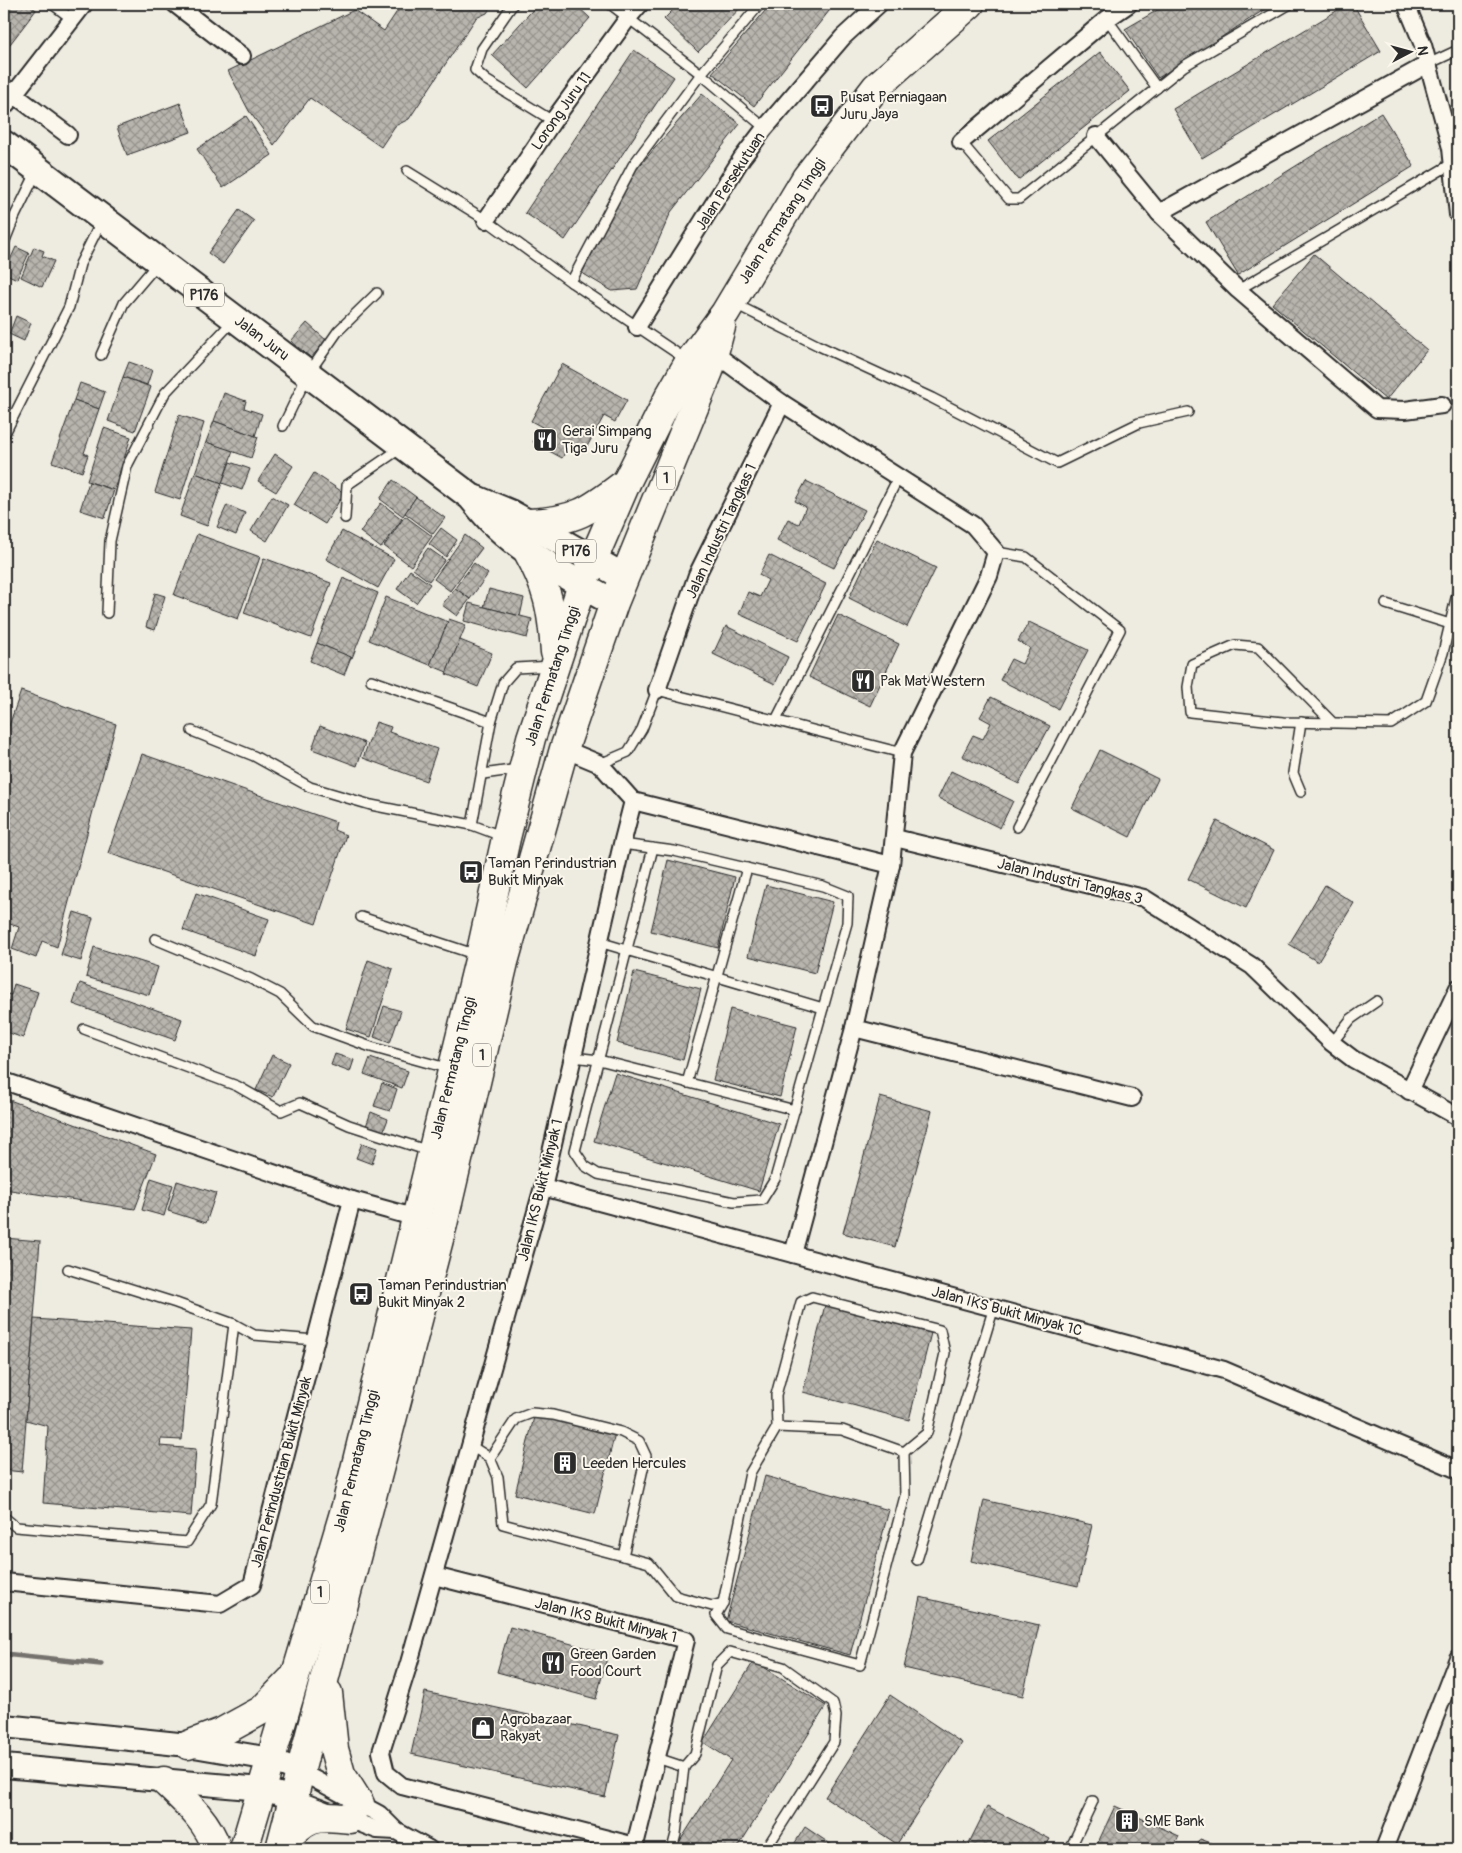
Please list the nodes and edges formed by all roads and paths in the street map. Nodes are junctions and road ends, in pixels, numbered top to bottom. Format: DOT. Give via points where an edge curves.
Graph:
graph roads {
  1 [pos="52,4"];
  2 [pos="84,4"];
  3 [pos="175,4"];
  4 [pos="513,4"];
  5 [pos="610,4"];
  6 [pos="640,4"];
  7 [pos="760,4"];
  8 [pos="878,4"];
  9 [pos="970,4"];
  10 [pos="1129,4"];
  11 [pos="1290,4"];
  12 [pos="1406,4"];
  13 [pos="193,9"];
  14 [pos="628,18"];
  15 [pos="72,19"];
  16 [pos="1108,19"];
  17 [pos="1458,50"];
  18 [pos="242,56"];
  19 [pos="1428,64"];
  20 [pos="701,74"];
  21 [pos="1157,88"];
  22 [pos="7,96"];
  23 [pos="553,121"];
  24 [pos="765,128"];
  25 [pos="68,136"];
  26 [pos="1096,136"];
  27 [pos="961,142"];
  28 [pos="4,144"];
  29 [pos="1453,163"];
  30 [pos="38,169"];
  31 [pos="407,171"];
  32 [pos="1159,213"];
  33 [pos="1458,215"];
  34 [pos="103,218"];
  35 [pos="486,220"];
  36 [pos="4,243"];
  37 [pos="160,261"];
  38 [pos="571,282"];
  39 [pos="1238,290"];
  40 [pos="377,293"];
  41 [pos="728,307"];
  42 [pos="235,318"];
  43 [pos="637,327"];
  44 [pos="714,353"];
  45 [pos="101,354"];
  46 [pos="689,362"];
  47 [pos="308,374"];
  48 [pos="782,403"];
  49 [pos="1442,405"];
  50 [pos="1188,412"];
  51 [pos="283,426"];
  52 [pos="4,435"];
  53 [pos="404,446"];
  54 [pos="899,476"];
  55 [pos="627,481"];
  56 [pos="471,497"];
  57 [pos="345,518"];
  58 [pos="529,523"];
  59 [pos="527,550"];
  60 [pos="996,552"];
  61 [pos="592,560"];
  62 [pos="624,577"];
  63 [pos="582,585"];
  64 [pos="1458,590"];
  65 [pos="614,603"];
  66 [pos="1386,604"];
  67 [pos="107,613"];
  68 [pos="1450,624"];
  69 [pos="556,666"];
  70 [pos="371,680"];
  71 [pos="657,690"];
  72 [pos="776,720"];
  73 [pos="491,722"];
  74 [pos="1301,722"];
  75 [pos="1334,723"];
  76 [pos="192,731"];
  77 [pos="564,749"];
  78 [pos="902,753"];
  79 [pos="600,764"];
  80 [pos="524,768"];
  81 [pos="482,774"];
  82 [pos="1301,792"];
  83 [pos="634,800"];
  84 [pos="472,825"];
  85 [pos="1017,827"];
  86 [pos="506,838"];
  87 [pos="895,838"];
  88 [pos="622,844"];
  89 [pos="653,848"];
  90 [pos="891,865"];
  91 [pos="748,868"];
  92 [pos="361,917"];
  93 [pos="155,939"];
  94 [pos="599,942"];
  95 [pos="627,949"];
  96 [pos="492,959"];
  97 [pos="717,976"];
  98 [pos="1458,988"];
  99 [pos="1377,1001"];
  100 [pos="824,1008"];
  101 [pos="854,1028"];
  102 [pos="84,1029"];
  103 [pos="1332,1043"];
  104 [pos="573,1057"];
  105 [pos="598,1060"];
  106 [pos="464,1074"];
  107 [pos="4,1081"];
  108 [pos="687,1083"];
  109 [pos="1409,1091"];
  110 [pos="1132,1098"];
  111 [pos="795,1110"];
  112 [pos="1458,1118"];
  113 [pos="445,1155"];
  114 [pos="543,1186"];
  115 [pos="352,1200"];
  116 [pos="430,1221"];
  117 [pos="793,1254"];
  118 [pos="68,1269"];
  119 [pos="994,1308"];
  120 [pos="234,1324"];
  121 [pos="315,1340"];
  122 [pos="776,1427"];
  123 [pos="470,1446"];
  124 [pos="904,1452"];
  125 [pos="490,1458"];
  126 [pos="1458,1470"];
  127 [pos="4,1517"];
  128 [pos="623,1556"];
  129 [pos="916,1560"];
  130 [pos="434,1576"];
  131 [pos="4,1582"];
  132 [pos="724,1603"];
  133 [pos="1458,1658"];
  134 [pos="326,1676"];
  135 [pos="294,1677"];
  136 [pos="4,1726"];
  137 [pos="188,1745"];
  138 [pos="657,1758"];
  139 [pos="270,1759"];
  140 [pos="4,1766"];
  141 [pos="684,1767"];
  142 [pos="301,1772"];
  143 [pos="164,1781"];
  144 [pos="261,1789"];
  145 [pos="294,1798"];
  146 [pos="1093,1801"];
  147 [pos="355,1811"];
  148 [pos="281,1846"];
  149 [pos="635,1848"];
  150 [pos="217,1849"];
  151 [pos="244,1849"];
  152 [pos="429,1849"];
  153 [pos="672,1849"];
  154 [pos="766,1849"];
  155 [pos="1070,1849"];
  156 [pos="1384,1849"];
  1 -- 15 [label="lane"];
  2 -- 15 [label="street"];
  3 -- 13 [label="street"];
  4 -- 23 [label="lane" via="482,49 475,70"];
  5 -- 14 [label="lane"];
  6 -- 14 [label="street, Lorong Juru 11"];
  7 -- 20 [label="lane"];
  8 -- 24 [label="street, Jalan Persekutuan" via="843,38"];
  9 -- 41 [label="highway, Jalan Permatang Tinggi / 1" via="876,87 806,178"];
  10 -- 16 [label="street"];
  11 -- 21 [label="lane" via="1184,66"];
  12 -- 19 [label="street"];
  13 -- 18 [label="street"];
  14 -- 20 [label="lane"];
  14 -- 23 [label="street, Lorong Juru 11"];
  15 -- 22 [label="street"];
  16 -- 21 [label="lane"];
  16 -- 27 [label="street"];
  17 -- 19 [label="lane"];
  19 -- 29 [label="street"];
  19 -- 32 [label="street"];
  20 -- 24 [label="lane"];
  20 -- 38 [label="lane" via="633,165"];
  21 -- 26 [label="lane"];
  22 -- 25 [label="street"];
  23 -- 35 [label="street, Lorong Juru 11"];
  24 -- 43 [label="street, Jalan Persekutuan" via="742,158"];
  26 -- 27 [label="lane" via="1020,199 1009,198"];
  26 -- 32 [label="street"];
  28 -- 30 [label="main road, Jalan Juru / P176"];
  29 -- 33 [label="street"];
  29 -- 39 [label="lane"];
  30 -- 34 [label="main road, Jalan Juru / P176"];
  30 -- 36 [label="lane"];
  31 -- 35 [label="lane"];
  32 -- 39 [label="street"];
  34 -- 37 [label="main road, Jalan Juru / P176"];
  34 -- 52 [label="lane" via="80,264 69,307"];
  35 -- 38 [label="lane"];
  37 -- 42 [label="main road, Jalan Juru / P176"];
  37 -- 45 [label="lane" via="124,303"];
  38 -- 43 [label="lane"];
  39 -- 49 [label="street" via="1377,408 1405,410"];
  40 -- 47 [label="lane" via="338,331"];
  41 -- 44 [label="highway, Jalan Permatang Tinggi / 1"];
  41 -- 46 [label="highway, Jalan Permatang Tinggi / 1"];
  41 -- 50 [label="lane" via="932,398 1057,463 1138,423"];
  42 -- 47 [label="main road, Jalan Juru / P176"];
  42 -- 67 [label="lane" via="165,393 127,466 110,541"];
  43 -- 46 [label="lane"];
  44 -- 48 [label="street"];
  44 -- 62 [label="highway, Jalan Permatang Tinggi / 1" via="696,408"];
  46 -- 55 [label="highway, Jalan Permatang Tinggi / 1"];
  47 -- 51 [label="lane"];
  47 -- 53 [label="main road, Jalan Juru / P176"];
  48 -- 54 [label="street"];
  48 -- 71 [label="street, Jalan Industri Tangkas 1" via="698,575"];
  53 -- 56 [label="main road, Jalan Juru / P176"];
  53 -- 57 [label="lane" via="347,485"];
  54 -- 60 [label="street" via="973,525"];
  54 -- 72 [label="lane"];
  55 -- 58 [label="highway" via="595,506 575,516"];
  55 -- 61 [label="highway, Jalan Permatang Tinggi / 1"];
  56 -- 58 [label="main road, Jalan Juru / P176"];
  56 -- 59 [label="main road, Jalan Juru / P176" via="500,529"];
  58 -- 61 [label="main road, Jalan Juru / P176"];
  59 -- 63 [label="main road, Jalan Juru / P176"];
  59 -- 69 [label="highway" via="541,575 549,599"];
  60 -- 78 [label="street" via="989,576"];
  60 -- 85 [label="lane" via="1026,557 1120,630"];
  61 -- 62 [label="main road, Jalan Juru / P176"];
  61 -- 63 [label="highway, Jalan Permatang Tinggi / 1"];
  62 -- 65 [label="highway, Jalan Permatang Tinggi / 1"];
  63 -- 65 [label="main road, Jalan Juru / P176"];
  63 -- 69 [label="highway, Jalan Permatang Tinggi / 1"];
  64 -- 68 [label="lane"];
  65 -- 77 [label="highway, Jalan Permatang Tinggi / 1"];
  66 -- 68 [label="lane"];
  68 -- 75 [label="lane" via="1426,701 1391,724"];
  69 -- 73 [label="lane" via="516,668 503,683"];
  69 -- 80 [label="highway, Jalan Permatang Tinggi / 1"];
  70 -- 73 [label="lane"];
  71 -- 72 [label="lane"];
  71 -- 79 [label="lane" via="642,729 628,752"];
  72 -- 78 [label="lane"];
  73 -- 81 [label="lane"];
  74 -- 75 [label="lane"];
  74 -- 75 [label="lane" via="1190,712 1188,687 1192,664 1235,646 1258,647"];
  74 -- 82 [label="lane" via="1293,774"];
  76 -- 84 [label="lane" via="254,756 310,787 371,805"];
  77 -- 79 [label="street"];
  77 -- 96 [label="highway, Jalan Permatang Tinggi / 1"];
  78 -- 87 [label="street"];
  79 -- 83 [label="street"];
  80 -- 81 [label="lane"];
  80 -- 86 [label="highway, Jalan Permatang Tinggi / 1"];
  81 -- 84 [label="lane"];
  83 -- 88 [label="street, Jalan IKS Bukit Minyak 1"];
  83 -- 90 [label="street"];
  84 -- 86 [label="lane"];
  86 -- 96 [label="highway, Jalan Permatang Tinggi / 1"];
  87 -- 90 [label="street"];
  87 -- 103 [label="street, Jalan Industri Tangkas 3" via="1144,898 1252,966"];
  88 -- 89 [label="lane"];
  88 -- 94 [label="street, Jalan IKS Bukit Minyak 1"];
  89 -- 91 [label="lane"];
  89 -- 95 [label="lane"];
  90 -- 101 [label="street"];
  91 -- 97 [label="lane"];
  91 -- 100 [label="lane" via="824,886 848,896 848,923"];
  92 -- 96 [label="lane"];
  93 -- 106 [label="lane" via="280,994 313,1026"];
  94 -- 95 [label="lane"];
  94 -- 104 [label="street, Jalan IKS Bukit Minyak 1"];
  95 -- 97 [label="lane"];
  95 -- 105 [label="lane"];
  96 -- 106 [label="highway, Jalan Permatang Tinggi / 1"];
  97 -- 100 [label="lane"];
  97 -- 108 [label="lane"];
  98 -- 109 [label="street"];
  99 -- 103 [label="lane" via="1352,1019"];
  100 -- 111 [label="lane"];
  101 -- 110 [label="street"];
  101 -- 117 [label="street"];
  102 -- 113 [label="lane" via="237,1086 281,1112 300,1103 349,1125"];
  103 -- 109 [label="street, Jalan Industri Tangkas 3"];
  104 -- 105 [label="lane"];
  104 -- 114 [label="street, Jalan IKS Bukit Minyak 1"];
  105 -- 108 [label="lane"];
  105 -- 111 [label="lane" via="575,1151 586,1166 598,1174 734,1202 762,1200 775,1179"];
  106 -- 113 [label="highway, Jalan Permatang Tinggi / 1"];
  107 -- 115 [label="street"];
  108 -- 111 [label="lane"];
  109 -- 112 [label="street, Jalan Industri Tangkas 3"];
  113 -- 116 [label="highway, Jalan Permatang Tinggi / 1"];
  114 -- 117 [label="street, Jalan IKS Bukit Minyak 1C"];
  114 -- 123 [label="street, Jalan IKS Bukit Minyak 1"];
  115 -- 116 [label="street"];
  115 -- 121 [label="street, Jalan Perindustrian Bukit Minyak"];
  116 -- 134 [label="highway, Jalan Permatang Tinggi / 1"];
  116 -- 135 [label="highway, Jalan Permatang Tinggi / 1"];
  117 -- 119 [label="street, Jalan IKS Bukit Minyak 1C"];
  118 -- 120 [label="lane"];
  119 -- 126 [label="street, Jalan IKS Bukit Minyak 1C" via="1224,1370"];
  119 -- 129 [label="lane"];
  120 -- 121 [label="lane" via="254,1335"];
  120 -- 127 [label="lane" via="212,1504 187,1542 16,1527"];
  121 -- 131 [label="street, Jalan Perindustrian Bukit Minyak" via="252,1585 220,1604"];
  122 -- 124 [label="lane" via="842,1430"];
  122 -- 124 [label="lane" via="776,1395 801,1302 812,1297 940,1330 945,1353 928,1433"];
  122 -- 132 [label="lane" via="750,1474"];
  123 -- 125 [label="lane"];
  123 -- 130 [label="street, Jalan IKS Bukit Minyak 1"];
  124 -- 132 [label="lane" via="905,1496 860,1665 727,1629 716,1615"];
  125 -- 128 [label="lane" via="498,1476 503,1524"];
  125 -- 128 [label="lane" via="516,1419 532,1413 621,1432 639,1441 646,1456"];
  128 -- 132 [label="lane" via="649,1563 676,1596 712,1606"];
  130 -- 138 [label="street, Jalan IKS Bukit Minyak 1" via="686,1640"];
  130 -- 149 [label="street, Jalan IKS Bukit Minyak 1" via="381,1752 386,1773 402,1786"];
  133 -- 156 [label="street"];
  134 -- 142 [label="highway, Jalan Permatang Tinggi / 1"];
  134 -- 147 [label="highway" via="334,1748"];
  135 -- 137 [label="highway" via="262,1710 222,1732"];
  135 -- 139 [label="highway, Jalan Permatang Tinggi / 1"];
  136 -- 137 [label="main road"];
  137 -- 139 [label="main road"];
  138 -- 141 [label="lane"];
  138 -- 149 [label="street, Jalan IKS Bukit Minyak 1"];
  139 -- 142 [label="main road"];
  139 -- 144 [label="highway, Jalan Permatang Tinggi / 1"];
  140 -- 143 [label="main road"];
  141 -- 153 [label="lane"];
  141 -- 154 [label="lane" via="695,1754 717,1665 730,1652 783,1667 833,1703 836,1716 834,1742"];
  142 -- 145 [label="highway, Jalan Permatang Tinggi / 1"];
  142 -- 147 [label="street"];
  143 -- 144 [label="main road"];
  143 -- 150 [label="highway" via="190,1804"];
  144 -- 145 [label="main road"];
  144 -- 151 [label="highway, Jalan Permatang Tinggi / 1"];
  145 -- 147 [label="street"];
  145 -- 148 [label="highway, Jalan Permatang Tinggi / 1"];
  146 -- 155 [label="lane"];
  147 -- 148 [label="highway" via="309,1820 299,1825"];
  147 -- 152 [label="street" via="379,1814 396,1831"];
}
